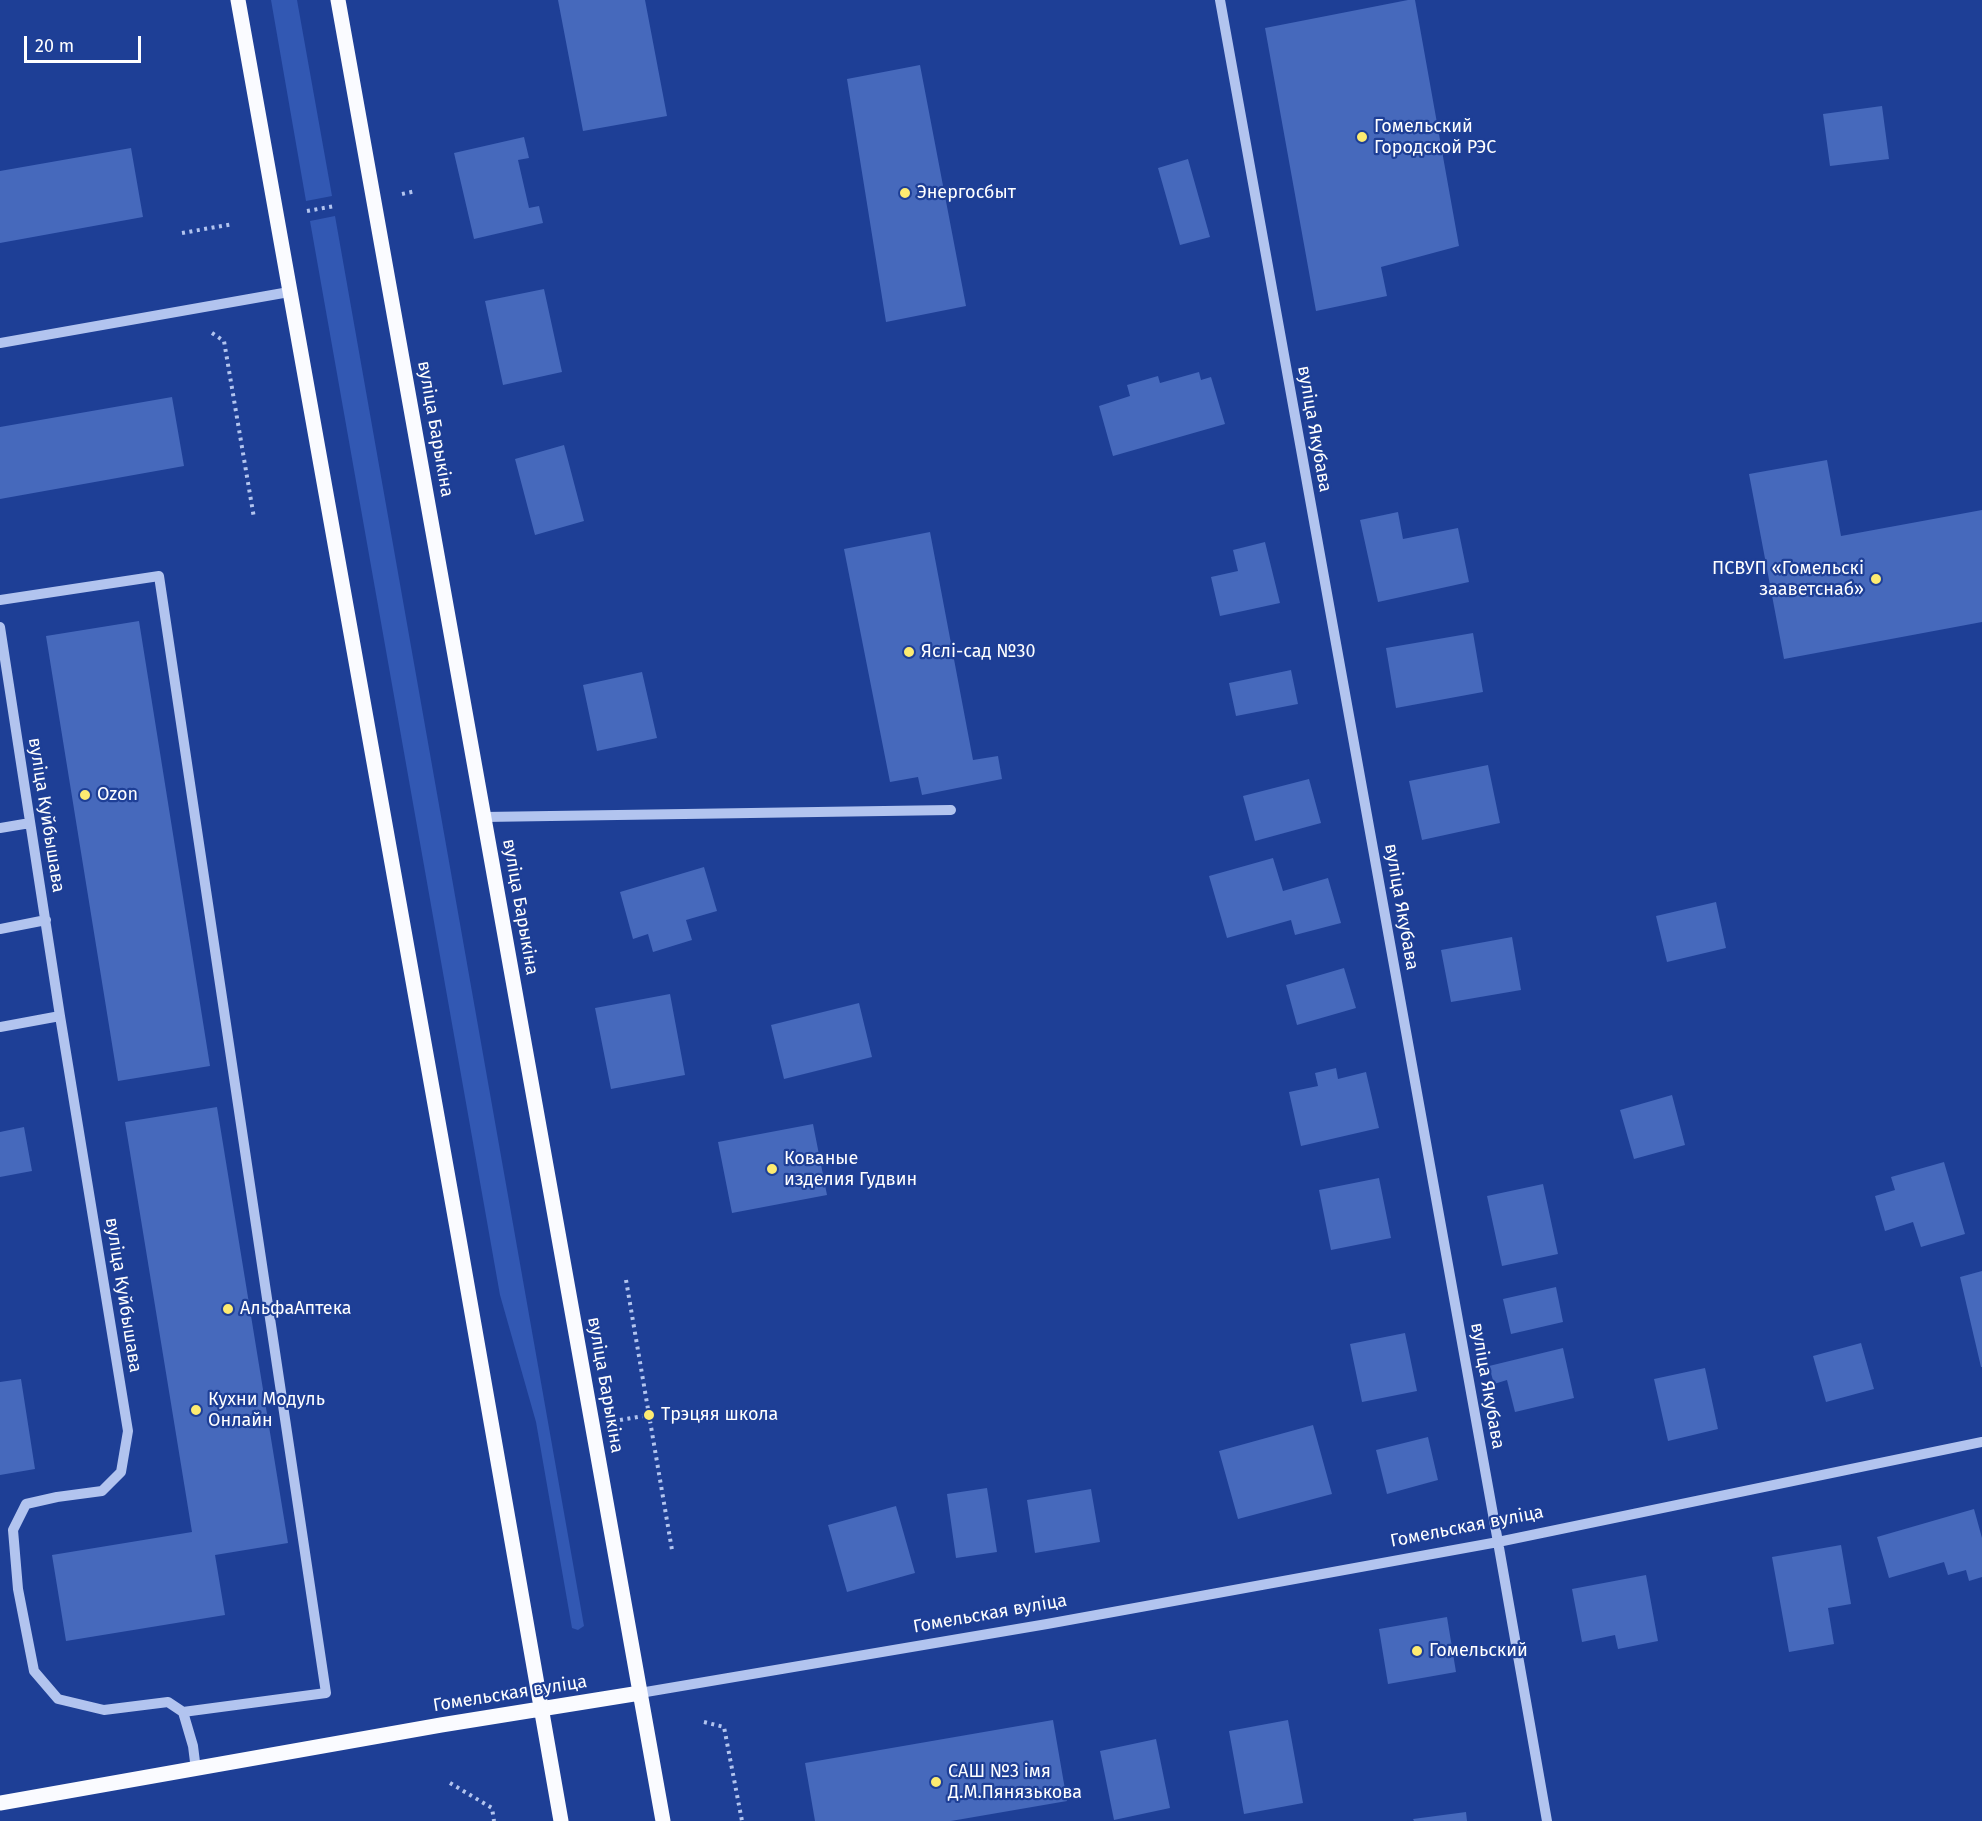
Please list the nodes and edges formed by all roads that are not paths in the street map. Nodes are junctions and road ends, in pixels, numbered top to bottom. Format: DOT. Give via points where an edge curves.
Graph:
graph roads {
  1 [pos="238,0"];
  2 [pos="338,0"];
  3 [pos="1220,0"];
  4 [pos="290,292"];
  5 [pos="0,343"];
  6 [pos="0,600"];
  7 [pos="0,627"];
  8 [pos="951,810"];
  9 [pos="484,817"];
  10 [pos="30,823"];
  11 [pos="0,828"];
  12 [pos="46,920"];
  13 [pos="0,929"];
  14 [pos="60,1016"];
  15 [pos="0,1027"];
  16 [pos="1982,1442"];
  17 [pos="1498,1542"];
  18 [pos="640,1693"];
  19 [pos="540,1708"];
  20 [pos="183,1712"];
  21 [pos="196,1770"];
  22 [pos="0,1803"];
  23 [pos="561,1821"];
  24 [pos="663,1821"];
  25 [pos="1546,1821"];
  1 -- 4 [label="main road"];
  2 -- 9 [label="main road, вуліца Барыкіна"];
  3 -- 17 [label="street, вуліца Якубава"];
  4 -- 5 [label="street"];
  4 -- 19 [label="main road"];
  6 -- 20 [label="street" via="159,576 326,1693"];
  7 -- 10 [label="street, вуліца Куйбышава"];
  8 -- 9 [label="street"];
  9 -- 18 [label="main road, вуліца Барыкіна"];
  10 -- 11 [label="street"];
  10 -- 12 [label="street, вуліца Куйбышава"];
  12 -- 13 [label="street"];
  12 -- 14 [label="street, вуліца Куйбышава"];
  14 -- 15 [label="street"];
  14 -- 20 [label="street, вуліца Куйбышава" via="128,1431 121,1472 102,1491 26,1504 13,1530 18,1589 34,1671 58,1699 104,1710 168,1702"];
  16 -- 17 [label="street, Гомельская вуліца"];
  17 -- 18 [label="street, Гомельская вуліца"];
  17 -- 25 [label="street, вуліца Якубава"];
  18 -- 19 [label="main road, Гомельская вуліца"];
  18 -- 24 [label="main road, вуліца Барыкіна"];
  19 -- 21 [label="main road, Гомельская вуліца"];
  19 -- 23 [label="main road"];
  20 -- 21 [label="street"];
  21 -- 22 [label="main road, Гомельская вуліца"];
}
